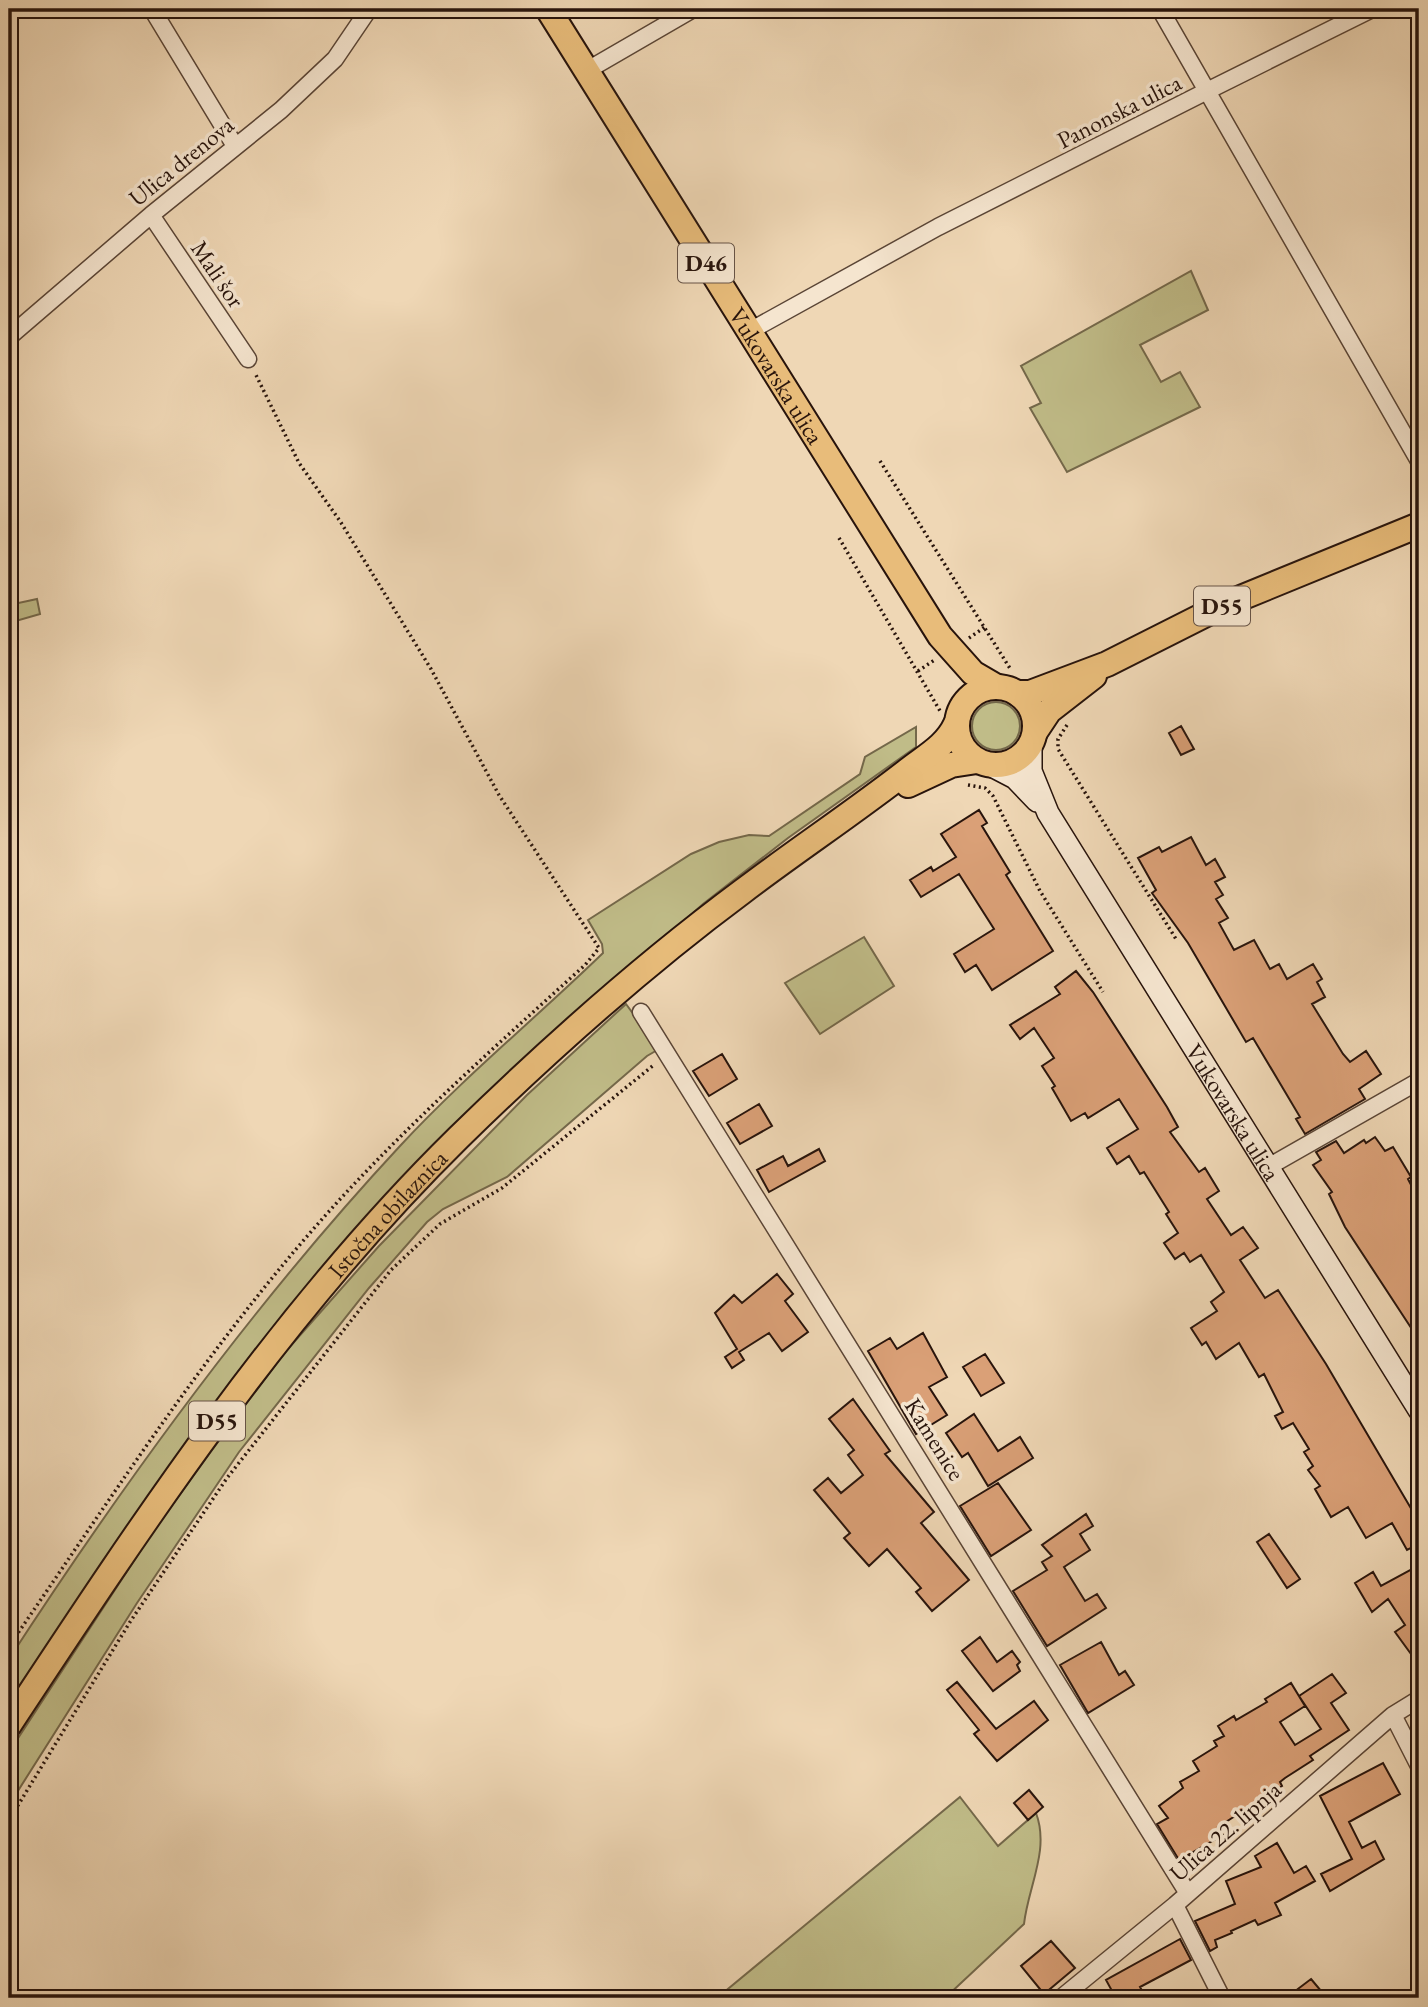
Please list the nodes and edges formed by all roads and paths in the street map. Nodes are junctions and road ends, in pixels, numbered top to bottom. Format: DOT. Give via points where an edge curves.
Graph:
graph roads {
  1 [pos="152,9"];
  2 [pos="369,9"];
  3 [pos="548,9"];
  4 [pos="693,9"];
  5 [pos="1160,9"];
  6 [pos="1372,9"];
  7 [pos="586,71"];
  8 [pos="1207,91"];
  9 [pos="235,146"];
  10 [pos="151,215"];
  11 [pos="748,332"];
  12 [pos="9,337"];
  13 [pos="248,359"];
  14 [pos="1419,461"];
  15 [pos="1419,525"];
  16 [pos="940,636"];
  17 [pos="1107,664"];
  18 [pos="1007,690"];
  19 [pos="959,715"];
  20 [pos="1033,738"];
  21 [pos="985,763"];
  22 [pos="872,800"];
  23 [pos="1048,813"];
  24 [pos="641,1012"];
  25 [pos="667,1054"];
  26 [pos="1419,1081"];
  27 [pos="1268,1167"];
  28 [pos="1419,1410"];
  29 [pos="9,1646"];
  30 [pos="1419,1699"];
  31 [pos="1393,1715"];
  32 [pos="9,1725"];
  33 [pos="1419,1766"];
  34 [pos="9,1820"];
  35 [pos="1188,1892"];
  36 [pos="1175,1905"];
  37 [pos="1061,1998"];
  38 [pos="1222,1998"];
  1 -- 9 [label="street"];
  2 -- 9 [label="street, Ulica drenova" via="335,59"];
  3 -- 7 [label="main road, Vukovarska ulica / D46"];
  4 -- 7 [label="street"];
  5 -- 8 [label="street"];
  6 -- 8 [label="street"];
  7 -- 11 [label="main road, Vukovarska ulica / D46"];
  8 -- 11 [label="street, Panonska ulica" via="938,227"];
  8 -- 14 [label="street, Panonska ulica"];
  9 -- 10 [label="street, Ulica drenova"];
  10 -- 12 [label="street, Ulica drenova"];
  10 -- 13 [label="street, Mali šor"];
  11 -- 16 [label="main road, Vukovarska ulica / D46"];
  13 -- 29 [label="path" via="299,463 431,669 499,795 599,948 367,1171 277,1274 184,1391"];
  15 -- 17 [label="main road, D55" via="1226,604"];
  16 -- 18 [label="main road, Vukovarska ulica / D46" via="973,673"];
  16 -- 19 [label="main road, Vukovarska ulica / D46" via="958,683"];
  17 -- 18 [label="main road, D55" via="1030,693"];
  17 -- 20 [label="main road, D55" via="1049,711"];
  18 -- 19 [label="main road, D55" via="976,692"];
  18 -- 20 [label="main road" via="1032,710"];
  19 -- 21 [label="main road" via="961,745"];
  19 -- 22 [label="main road, Istočna obilaznica / D55" via="939,748"];
  20 -- 21 [label="main road, D55" via="1015,761"];
  20 -- 23 [label="main road, Vukovarska ulica" via="1031,771"];
  21 -- 22 [label="main road, Istočna obilaznica / D55" via="951,765"];
  21 -- 23 [label="main road, Vukovarska ulica" via="1015,778"];
  22 -- 32 [label="main road, Istočna obilaznica / D55" via="743,891 621,988 456,1140 258,1366 105,1579"];
  23 -- 27 [label="main road, Vukovarska ulica"];
  24 -- 25 [label="street, Kamenice"];
  25 -- 34 [label="path" via="502,1188 440,1224 391,1270 227,1478 130,1622"];
  25 -- 35 [label="street, Kamenice"];
  26 -- 27 [label="street"];
  27 -- 28 [label="main road, Vukovarska ulica"];
  30 -- 31 [label="street, Ulica 22. lipnja"];
  31 -- 33 [label="street"];
  31 -- 35 [label="street, Ulica 22. lipnja"];
  35 -- 36 [label="street, Ulica 22. lipnja"];
  36 -- 37 [label="street, Ulica 22. lipnja"];
  36 -- 38 [label="street"];
}
